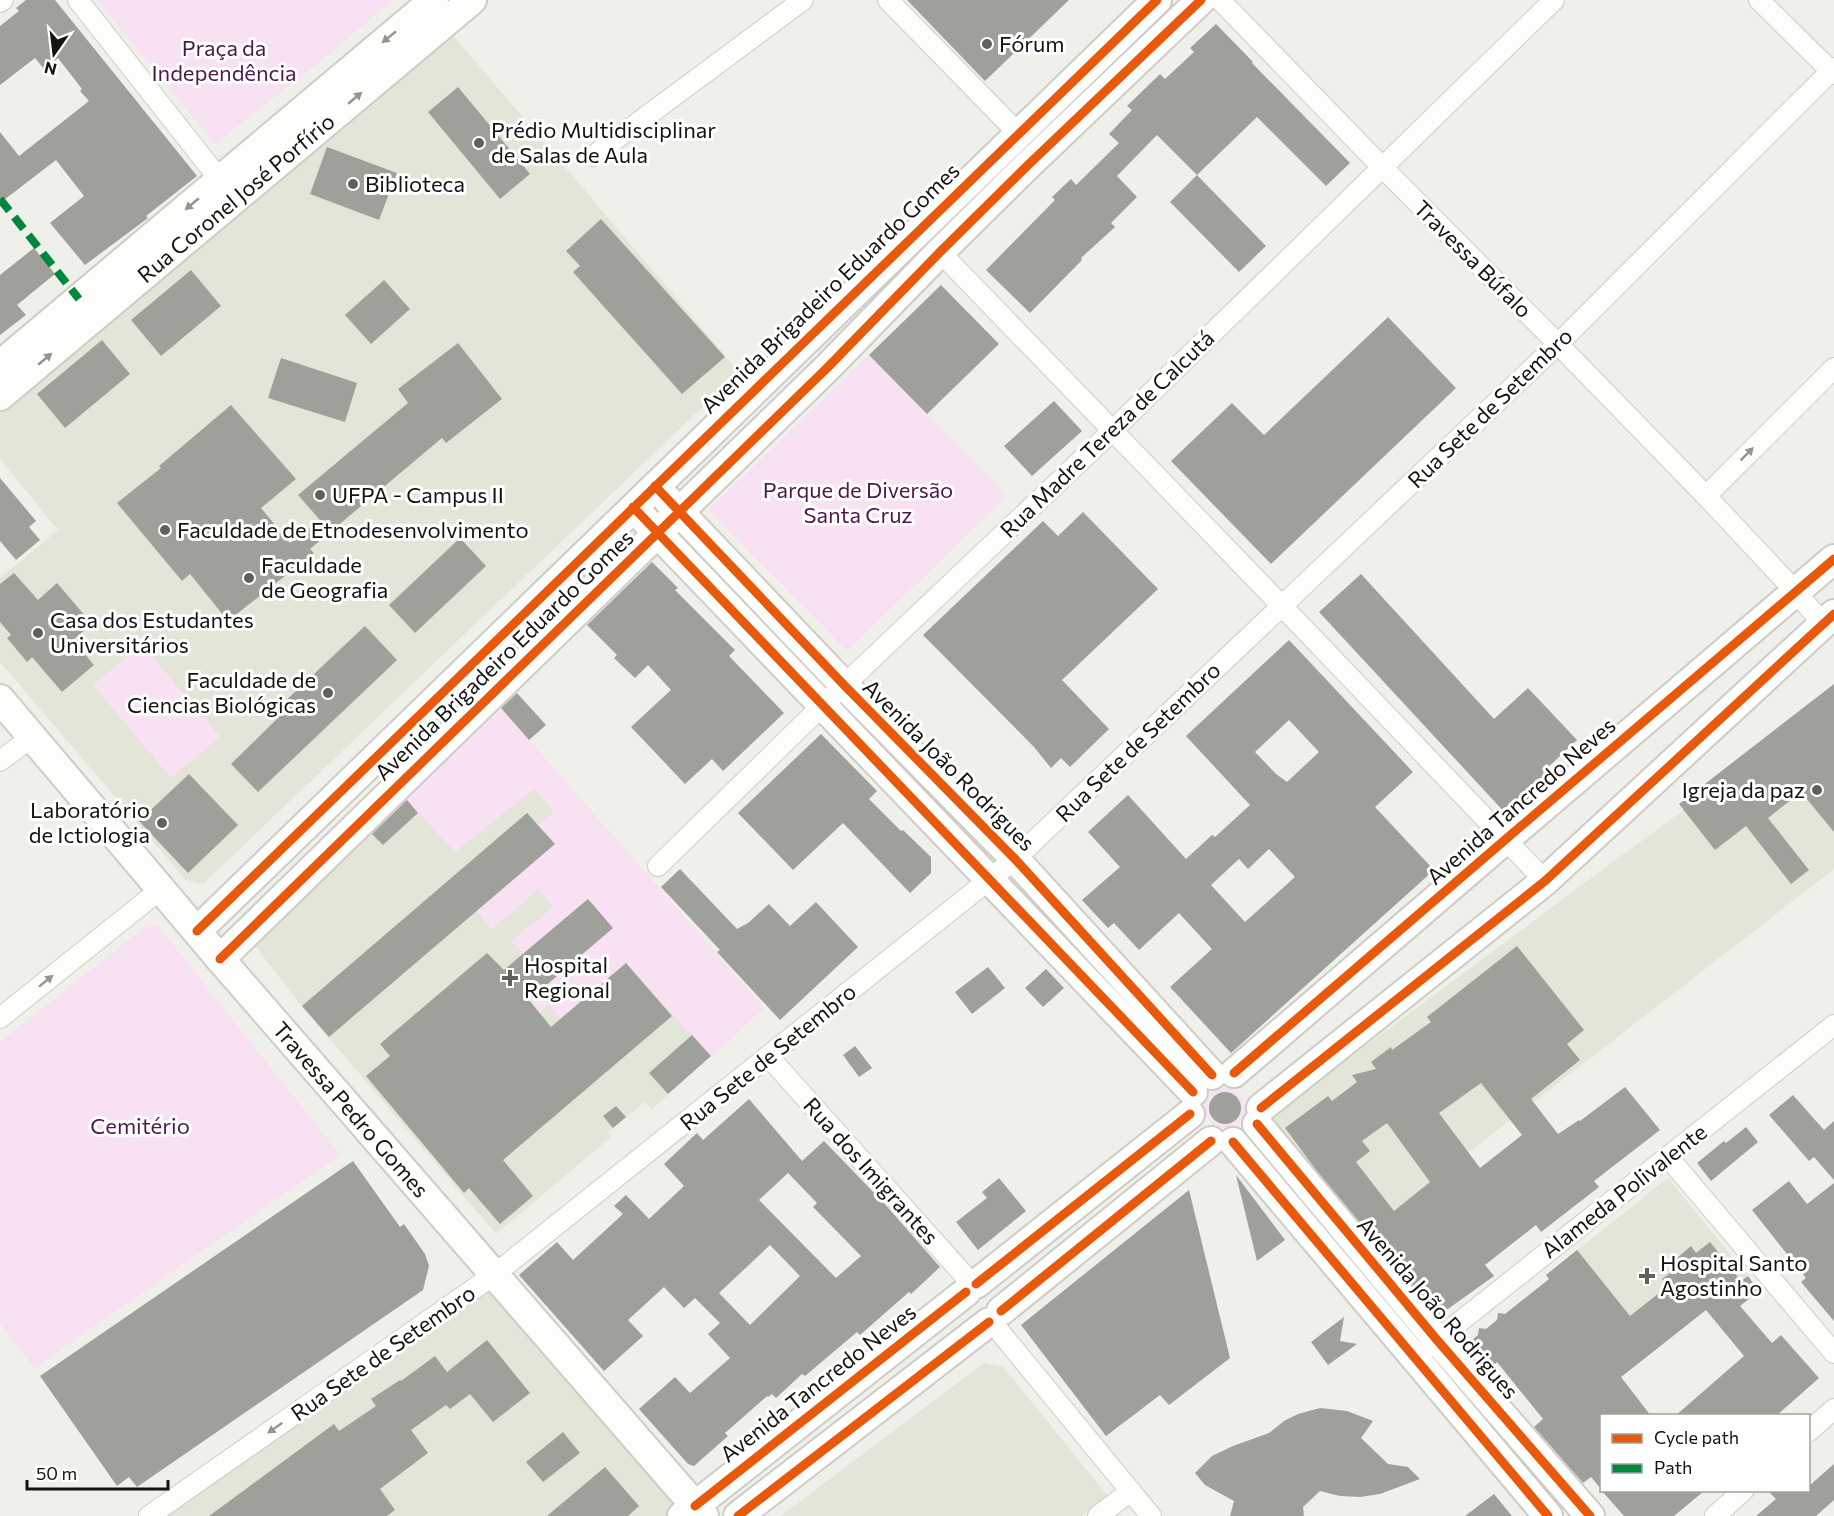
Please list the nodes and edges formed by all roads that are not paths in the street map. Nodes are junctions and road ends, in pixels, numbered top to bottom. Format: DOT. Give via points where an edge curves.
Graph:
graph roads {
  1 [pos="78,0"];
  2 [pos="434,0"];
  3 [pos="472,0"];
  4 [pos="803,0"];
  5 [pos="888,0"];
  6 [pos="1156,0"];
  7 [pos="1201,0"];
  8 [pos="1220,0"];
  9 [pos="1554,0"];
  10 [pos="1760,0"];
  11 [pos="1833,71"];
  12 [pos="1012,139"];
  13 [pos="593,156"];
  14 [pos="1027,166"];
  15 [pos="1382,167"];
  16 [pos="228,190"];
  17 [pos="940,252"];
  18 [pos="804,340"];
  19 [pos="1558,344"];
  20 [pos="0,365"];
  21 [pos="826,368"];
  22 [pos="1834,368"];
  23 [pos="0,396"];
  24 [pos="1112,430"];
  25 [pos="655,486"];
  26 [pos="1706,496"];
  27 [pos="633,507"];
  28 [pos="679,512"];
  29 [pos="657,533"];
  30 [pos="722,556"];
  31 [pos="1834,559"];
  32 [pos="699,576"];
  33 [pos="1796,592"];
  34 [pos="1282,606"];
  35 [pos="528,608"];
  36 [pos="1828,619"];
  37 [pos="552,635"];
  38 [pos="844,685"];
  39 [pos="0,699"];
  40 [pos="823,705"];
  41 [pos="32,737"];
  42 [pos="0,761"];
  43 [pos="1506,839"];
  44 [pos="1015,859"];
  45 [pos="658,866"];
  46 [pos="989,879"];
  47 [pos="1545,881"];
  48 [pos="161,889"];
  49 [pos="197,931"];
  50 [pos="220,959"];
  51 [pos="0,1018"];
  52 [pos="1832,1031"];
  53 [pos="768,1056"];
  54 [pos="1207,1089"];
  55 [pos="1259,1116"];
  56 [pos="1222,1141"];
  57 [pos="1668,1157"];
  58 [pos="495,1274"];
  59 [pos="972,1287"];
  60 [pos="994,1318"];
  61 [pos="1437,1340"];
  62 [pos="1834,1353"];
  63 [pos="1414,1358"];
  64 [pos="1834,1409"];
  65 [pos="1810,1431"];
  66 [pos="1131,1491"];
  67 [pos="1743,1492"];
  68 [pos="694,1513"];
  69 [pos="148,1516"];
  70 [pos="738,1516"];
  71 [pos="1098,1516"];
  72 [pos="1152,1516"];
  73 [pos="1548,1516"];
  74 [pos="1590,1516"];
  75 [pos="1715,1516"];
  1 -- 16 [label="street"];
  2 -- 16 [label="street, Rua Coronel José Porfírio, one-way" via="347,71"];
  16 -- 3 [label="street, Rua Coronel José Porfírio, one-way"];
  4 -- 13 [label="street"];
  5 -- 12 [label="street"];
  6 -- 12 [label="street, Avenida Brigadeiro Eduardo Gomes"];
  7 -- 14 [label="street, Avenida Brigadeiro Eduardo Gomes"];
  8 -- 15 [label="street, Travessa Búfalo"];
  9 -- 15 [label="street, Rua Madre Tereza de Calcutá"];
  10 -- 11 [label="street"];
  11 -- 19 [label="street, Rua Sete de Setembro"];
  12 -- 14 [label="street"];
  12 -- 18 [label="street, Avenida Brigadeiro Eduardo Gomes"];
  14 -- 17 [label="street, Avenida Brigadeiro Eduardo Gomes"];
  15 -- 19 [label="street, Travessa Búfalo"];
  15 -- 24 [label="street, Rua Madre Tereza de Calcutá"];
  16 -- 20 [label="street, Rua Coronel José Porfírio, one-way"];
  23 -- 16 [label="street, Rua Coronel José Porfírio, one-way"];
  17 -- 21 [label="street, Avenida Brigadeiro Eduardo Gomes"];
  17 -- 24 [label="street"];
  18 -- 21 [label="street"];
  18 -- 25 [label="street, Avenida Brigadeiro Eduardo Gomes"];
  19 -- 26 [label="street, Travessa Búfalo"];
  19 -- 34 [label="street, Rua Sete de Setembro"];
  21 -- 28 [label="street, Avenida Brigadeiro Eduardo Gomes"];
  26 -- 22 [label="street, one-way"];
  24 -- 34 [label="street"];
  24 -- 38 [label="street, Rua Madre Tereza de Calcutá"];
  25 -- 27 [label="street, Avenida Brigadeiro Eduardo Gomes"];
  25 -- 28 [label="street, Avenida João Rodrigues"];
  26 -- 33 [label="street, Travessa Búfalo"];
  27 -- 29 [label="street"];
  27 -- 35 [label="street, Avenida Brigadeiro Eduardo Gomes"];
  28 -- 29 [label="street, Avenida Brigadeiro Eduardo Gomes"];
  28 -- 30 [label="street, Avenida João Rodrigues"];
  29 -- 32 [label="street"];
  29 -- 37 [label="street, Avenida Brigadeiro Eduardo Gomes"];
  30 -- 32 [label="street"];
  30 -- 38 [label="street, Avenida João Rodrigues"];
  31 -- 33 [label="street, Avenida Tancredo Neves"];
  32 -- 40 [label="street"];
  33 -- 36 [label="street, Travessa Búfalo"];
  33 -- 43 [label="street, Avenida Tancredo Neves"];
  34 -- 43 [label="street"];
  34 -- 44 [label="street, Rua Sete de Setembro"];
  35 -- 37 [label="street"];
  35 -- 49 [label="street, Avenida Brigadeiro Eduardo Gomes"];
  36 -- 47 [label="street"];
  37 -- 50 [label="street, Avenida Brigadeiro Eduardo Gomes"];
  38 -- 40 [label="street, Rua Madre Tereza de Calcutá"];
  38 -- 44 [label="street, Avenida João Rodrigues"];
  39 -- 41 [label="street, Travessa Pedro Gomes"];
  40 -- 45 [label="street, Rua Madre Tereza de Calcutá"];
  40 -- 46 [label="street"];
  41 -- 42 [label="street"];
  41 -- 48 [label="street, Travessa Pedro Gomes"];
  43 -- 47 [label="street"];
  43 -- 54 [label="street, Avenida Tancredo Neves"];
  44 -- 46 [label="street, Rua Sete de Setembro"];
  44 -- 54 [label="street, Avenida João Rodrigues"];
  46 -- 53 [label="street, Rua Sete de Setembro"];
  46 -- 54 [label="street"];
  47 -- 55 [label="street"];
  48 -- 49 [label="street, Travessa Pedro Gomes"];
  51 -- 48 [label="street, one-way"];
  49 -- 50 [label="street, Travessa Pedro Gomes"];
  50 -- 58 [label="street, Travessa Pedro Gomes"];
  52 -- 57 [label="street, Alameda Polivalente"];
  53 -- 58 [label="street, Rua Sete de Setembro"];
  53 -- 59 [label="street, Rua dos Imigrantes"];
  54 -- 55 [label="street" via="1245,1078 1259,1096"];
  54 -- 56 [label="street" via="1194,1125 1201,1134"];
  54 -- 59 [label="street, Avenida Tancredo Neves"];
  55 -- 56 [label="street" via="1245,1137"];
  55 -- 61 [label="street, Avenida João Rodrigues"];
  56 -- 60 [label="street"];
  56 -- 63 [label="street"];
  57 -- 61 [label="street, Alameda Polivalente"];
  57 -- 62 [label="street"];
  58 -- 68 [label="street, Travessa Pedro Gomes"];
  58 -- 69 [label="street, Rua Sete de Setembro, one-way"];
  59 -- 60 [label="street" via="962,1304 967,1315 977,1322"];
  59 -- 68 [label="street, Avenida Tancredo Neves"];
  60 -- 66 [label="street"];
  60 -- 70 [label="street"];
  61 -- 63 [label="street, Alameda Polivalente"];
  61 -- 74 [label="street, Avenida João Rodrigues"];
  63 -- 73 [label="street"];
  64 -- 65 [label="street"];
  66 -- 71 [label="street"];
  66 -- 72 [label="street"];
  67 -- 75 [label="street"];
}
